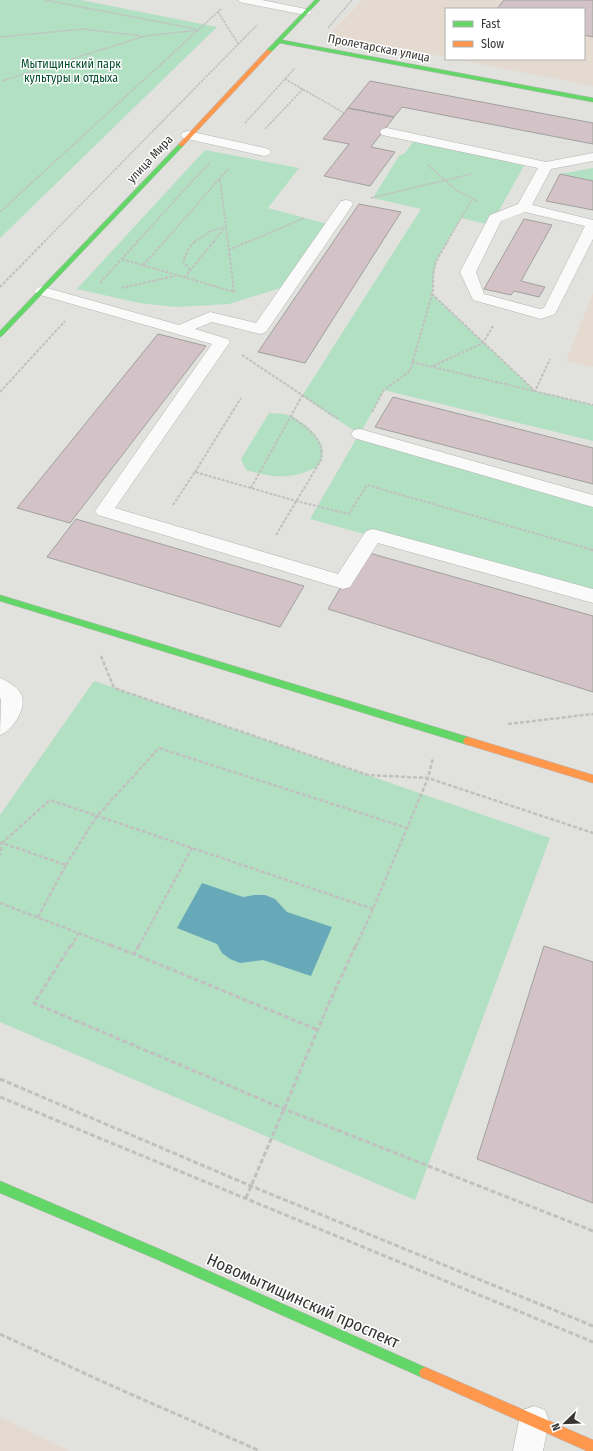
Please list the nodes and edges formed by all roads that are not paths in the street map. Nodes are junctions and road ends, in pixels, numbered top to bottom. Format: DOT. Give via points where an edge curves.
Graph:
graph roads {
  1 [pos="244,0"];
  2 [pos="318,0"];
  3 [pos="306,12"];
  4 [pos="279,41"];
  5 [pos="593,100"];
  6 [pos="387,132"];
  7 [pos="188,135"];
  8 [pos="264,152"];
  9 [pos="593,157"];
  10 [pos="546,166"];
  11 [pos="344,207"];
  12 [pos="524,207"];
  13 [pos="593,224"];
  14 [pos="42,291"];
  15 [pos="181,330"];
  16 [pos="0,335"];
  17 [pos="360,434"];
  18 [pos="593,501"];
  19 [pos="593,596"];
  20 [pos="0,598"];
  21 [pos="0,686"];
  22 [pos="0,727"];
  23 [pos="593,779"];
  24 [pos="0,1187"];
  25 [pos="534,1421"];
  26 [pos="593,1447"];
  27 [pos="528,1451"];
  1 -- 3 [label="lane"];
  2 -- 3 [label="main road, улица Мира"];
  3 -- 4 [label="main road, улица Мира"];
  4 -- 5 [label="main road, Пролетарская улица"];
  4 -- 7 [label="main road, улица Мира"];
  6 -- 10 [label="lane"];
  7 -- 8 [label="lane"];
  7 -- 14 [label="main road, улица Мира"];
  9 -- 10 [label="lane"];
  10 -- 12 [label="lane"];
  11 -- 15 [label="lane" via="260,329 210,317"];
  12 -- 13 [label="lane"];
  12 -- 13 [label="lane" via="495,218 468,272 478,296 541,314 550,311"];
  14 -- 15 [label="lane" via="86,299"];
  14 -- 16 [label="main road, улица Мира"];
  15 -- 19 [label="lane" via="222,342 104,511 343,582 373,535"];
  17 -- 18 [label="lane"];
  20 -- 23 [label="main road"];
  21 -- 22 [label="lane" via="12,697 10,713"];
  24 -- 25 [label="main road, Новомытищинский проспект"];
  25 -- 26 [label="main road, Новомытищинский проспект"];
  25 -- 27 [label="lane"];
}
